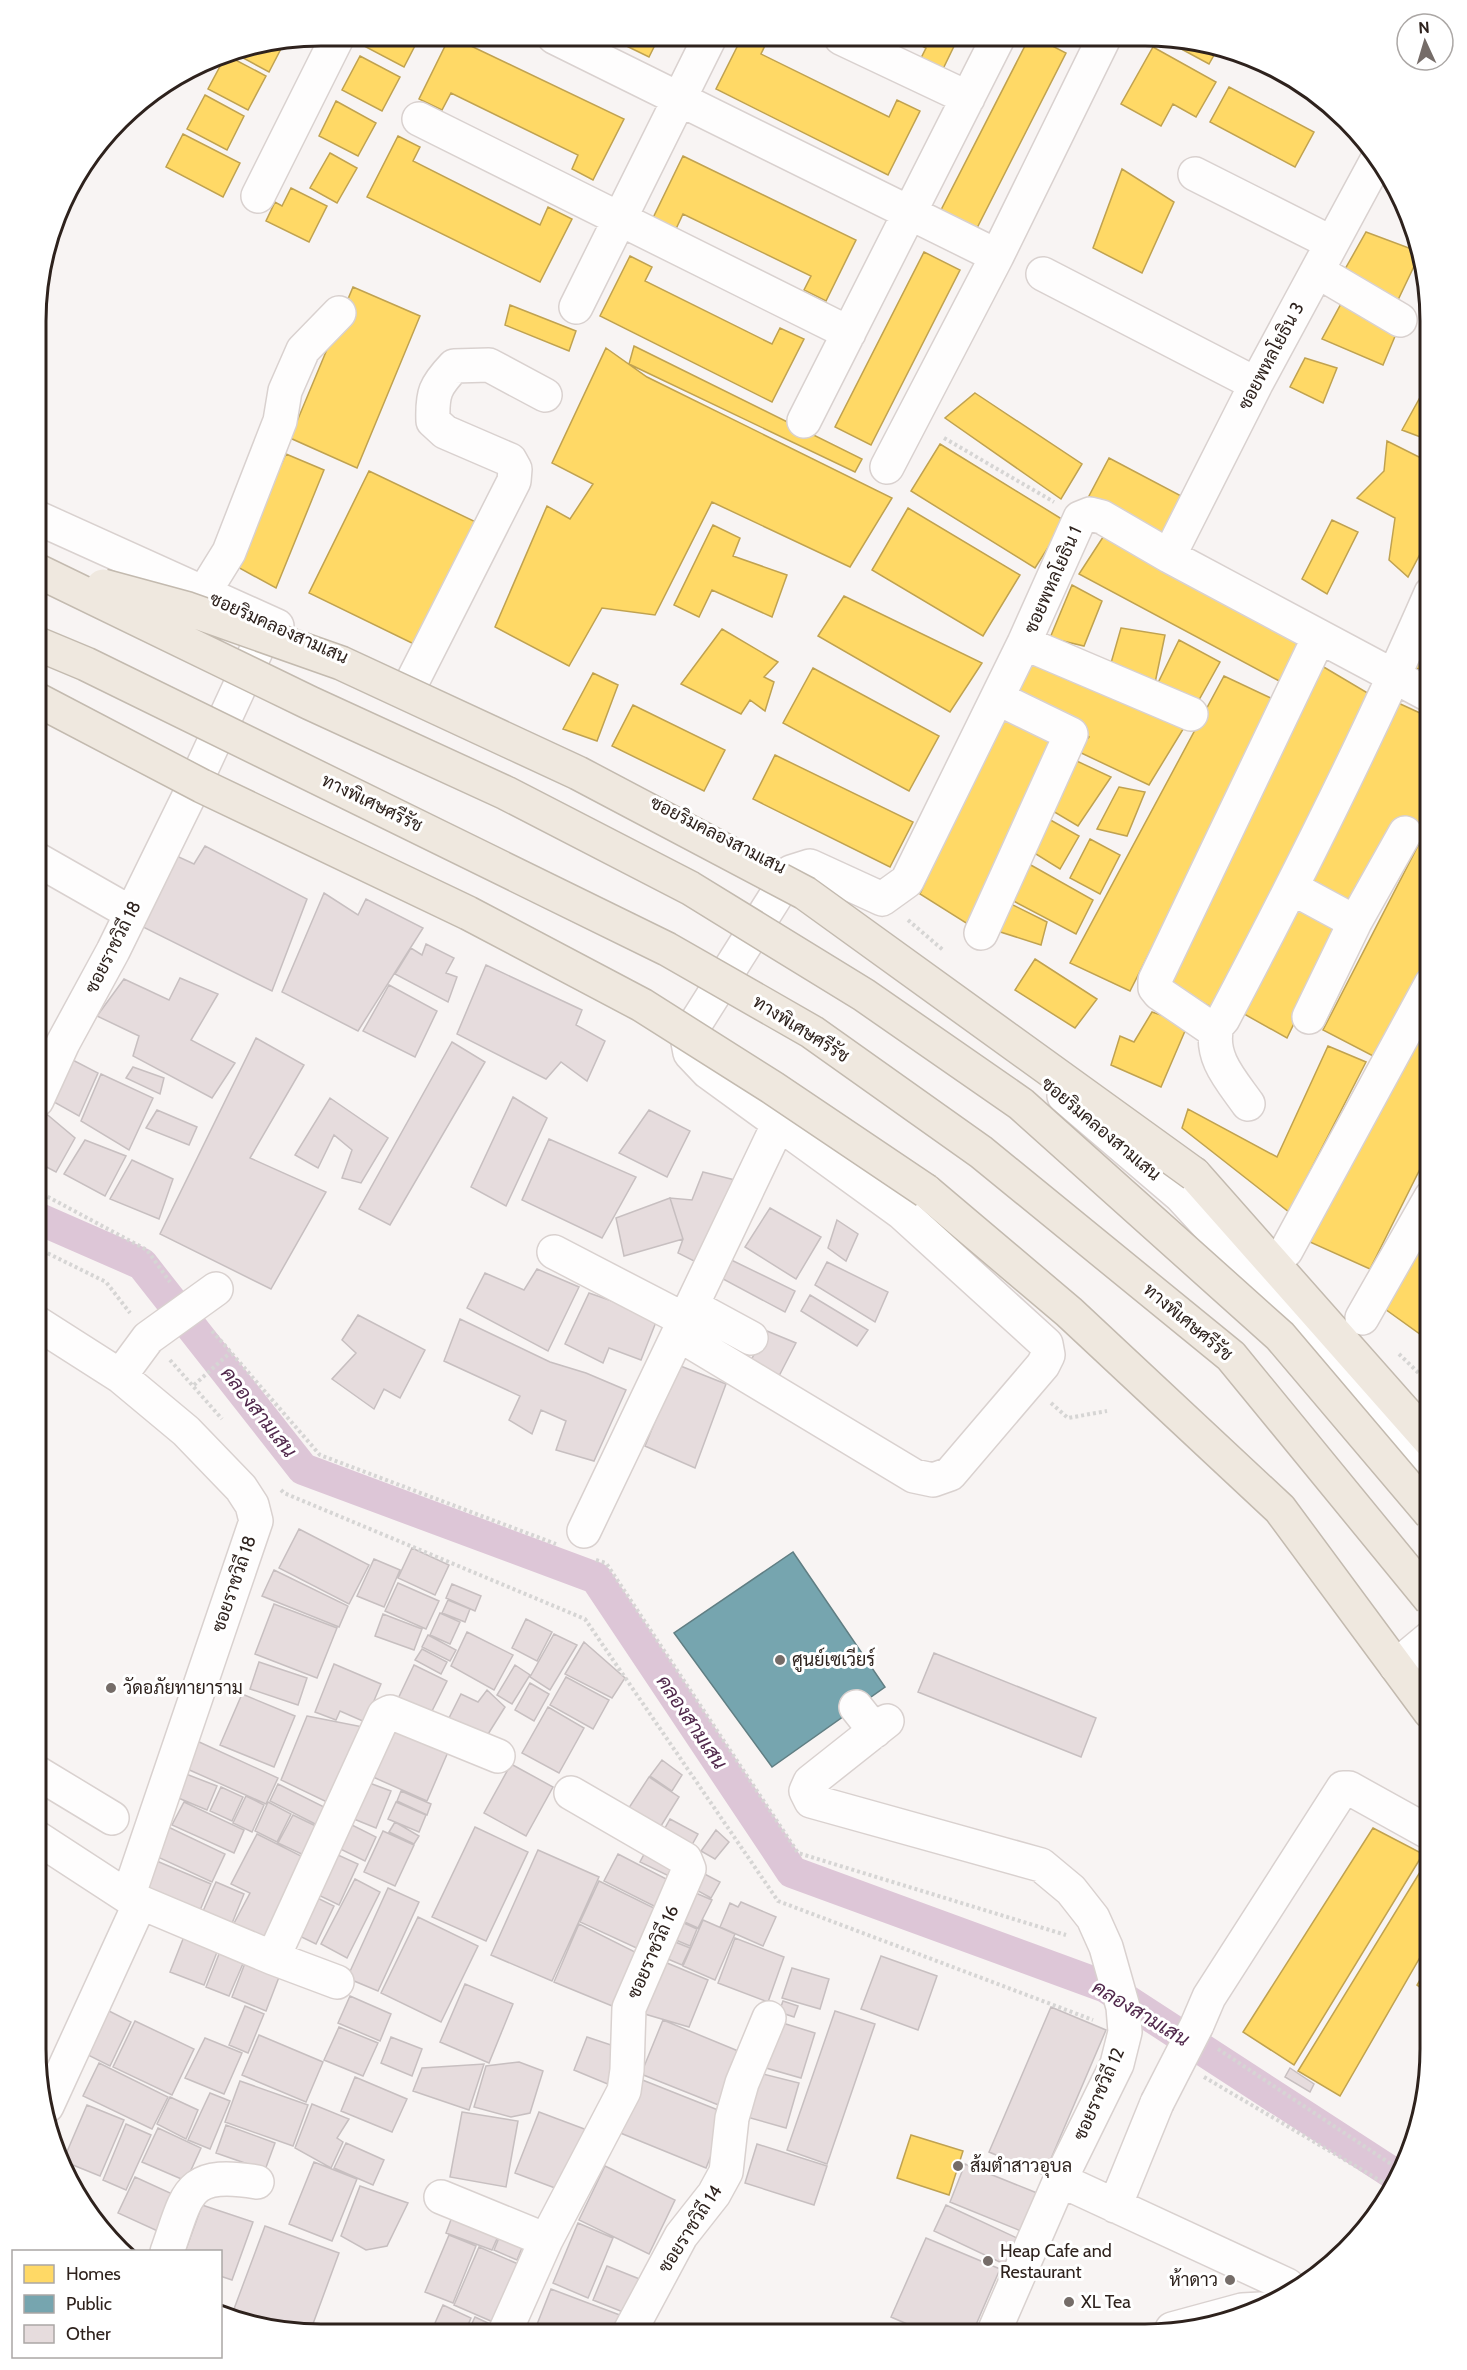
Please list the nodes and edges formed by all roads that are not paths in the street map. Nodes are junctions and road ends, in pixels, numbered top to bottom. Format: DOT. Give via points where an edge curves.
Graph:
graph roads {
  1 [pos="333,46"];
  2 [pos="572,46"];
  3 [pos="706,46"];
  4 [pos="858,46"];
  5 [pos="994,46"];
  6 [pos="1092,46"];
  7 [pos="968,98"];
  8 [pos="679,99"];
  9 [pos="419,118"];
  10 [pos="1373,167"];
  11 [pos="1195,174"];
  12 [pos="258,196"];
  13 [pos="909,214"];
  14 [pos="619,219"];
  15 [pos="997,256"];
  16 [pos="1325,257"];
  17 [pos="1043,274"];
  18 [pos="576,307"];
  19 [pos="339,313"];
  20 [pos="1400,320"];
  21 [pos="849,333"];
  22 [pos="1256,384"];
  23 [pos="545,395"];
  24 [pos="804,421"];
  25 [pos="887,467"];
  26 [pos="46,522"];
  27 [pos="1169,556"];
  28 [pos="46,571"];
  29 [pos="46,573"];
  30 [pos="203,594"];
  31 [pos="1420,618"];
  32 [pos="269,623"];
  33 [pos="1319,637"];
  34 [pos="1024,643"];
  35 [pos="46,647"];
  36 [pos="1394,677"];
  37 [pos="410,686"];
  38 [pos="1420,690"];
  39 [pos="997,698"];
  40 [pos="46,704"];
  41 [pos="1191,714"];
  42 [pos="46,719"];
  43 [pos="190,794"];
  44 [pos="1405,833"];
  45 [pos="46,865"];
  46 [pos="791,872"];
  47 [pos="1292,888"];
  48 [pos="131,913"];
  49 [pos="1355,922"];
  50 [pos="981,933"];
  51 [pos="1420,1004"];
  52 [pos="1309,1017"];
  53 [pos="1217,1026"];
  54 [pos="687,1036"];
  55 [pos="46,1080"];
  56 [pos="1248,1104"];
  57 [pos="779,1123"];
  58 [pos="1420,1216"];
  59 [pos="1286,1251"];
  60 [pos="554,1252"];
  61 [pos="216,1289"];
  62 [pos="1362,1318"];
  63 [pos="685,1320"];
  64 [pos="46,1329"];
  65 [pos="751,1338"];
  66 [pos="120,1377"];
  67 [pos="1382,1387"];
  68 [pos="1386,1424"];
  69 [pos="1420,1430"];
  70 [pos="1420,1463"];
  71 [pos="1420,1501"];
  72 [pos="584,1531"];
  73 [pos="1420,1587"];
  74 [pos="1420,1646"];
  75 [pos="1396,1666"];
  76 [pos="1420,1698"];
  77 [pos="872,1719"];
  78 [pos="498,1756"];
  79 [pos="46,1778"];
  80 [pos="571,1793"];
  81 [pos="112,1818"];
  82 [pos="1420,1827"];
  83 [pos="46,1843"];
  84 [pos="134,1900"];
  85 [pos="273,1958"];
  86 [pos="337,1982"];
  87 [pos="769,2018"];
  88 [pos="51,2096"];
  89 [pos="1060,2180"];
  90 [pos="257,2182"];
  91 [pos="441,2197"];
  92 [pos="1115,2206"];
  93 [pos="546,2240"];
  94 [pos="168,2250"];
  95 [pos="1286,2285"];
  96 [pos="509,2324"];
  97 [pos="633,2324"];
  98 [pos="997,2324"];
  1 -- 12 [label="street"];
  2 -- 8 [label="street"];
  3 -- 8 [label="street"];
  4 -- 7 [label="street"];
  5 -- 7 [label="street"];
  6 -- 15 [label="street"];
  7 -- 13 [label="street"];
  8 -- 13 [label="street"];
  8 -- 14 [label="street"];
  9 -- 14 [label="street"];
  10 -- 16 [label="street, ซอยพหลโยธิน 3"];
  11 -- 16 [label="street"];
  13 -- 15 [label="street"];
  13 -- 21 [label="street"];
  14 -- 18 [label="street"];
  14 -- 21 [label="street"];
  15 -- 25 [label="street"];
  16 -- 20 [label="street"];
  16 -- 22 [label="street, ซอยพหลโยธิน 3"];
  17 -- 22 [label="street"];
  19 -- 30 [label="street" via="303,350 229,552"];
  21 -- 24 [label="street"];
  22 -- 27 [label="street, ซอยพหลโยธิน 3"];
  23 -- 37 [label="street" via="489,365 454,366 438,382 433,421 445,432 510,460 515,469 514,481"];
  26 -- 30 [label="street, ซอยริมคลองสามเสน"];
  27 -- 33 [label="street, ซอยพหลโยธิน 1"];
  27 -- 34 [label="street, ซอยพหลโยธิน 1" via="1102,517 1090,514 1080,518"];
  28 -- 67 [label="highway, bridge" via="188,609 341,663 588,778 805,893 1194,1174"];
  29 -- 71 [label="highway, bridge" via="506,794 690,888 864,995 1021,1104 1280,1336"];
  30 -- 32 [label="street, ซอยริมคลองสามเสน"];
  31 -- 36 [label="street"];
  32 -- 37 [label="street, ซอยริมคลองสามเสน"];
  32 -- 43 [label="street, ซอยราชวิถี 18"];
  33 -- 36 [label="street, ซอยพหลโยธิน 1"];
  33 -- 53 [label="street" via="1155,980 1159,993 1209,1027"];
  34 -- 39 [label="street, ซอยพหลโยธิน 1"];
  34 -- 41 [label="street"];
  35 -- 73 [label="highway, ทางพิเศษศรีรัช, bridge" via="359,796 667,949 812,1032 981,1152 1231,1356"];
  36 -- 38 [label="street, ซอยพหลโยธิน 1"];
  36 -- 47 [label="street"];
  37 -- 46 [label="street, ซอยริมคลองสามเสน" via="562,755"];
  39 -- 46 [label="street, ซอยพหลโยธิน 1" via="908,881 882,898 810,866"];
  39 -- 50 [label="street" via="1071,734"];
  40 -- 75 [label="highway, bridge" via="201,786 468,912 642,1005 926,1191 1069,1312 1280,1509"];
  42 -- 43 [label="street"];
  43 -- 48 [label="street, ซอยราชวิถี 18"];
  43 -- 54 [label="street" via="397,886 615,995"];
  44 -- 49 [label="street"];
  45 -- 48 [label="street"];
  46 -- 54 [label="street"];
  46 -- 68 [label="street, ซอยริมคลองสามเสน" via="841,932 1060,1093 1181,1196"];
  47 -- 49 [label="street"];
  47 -- 53 [label="street"];
  48 -- 55 [label="street, ซอยราชวิถี 18"];
  49 -- 52 [label="street"];
  51 -- 59 [label="street"];
  53 -- 56 [label="street" via="1216,1054"];
  54 -- 57 [label="street" via="690,1053 708,1072"];
  57 -- 63 [label="street"];
  57 -- 63 [label="street" via="902,1213 1046,1344 1048,1354 1043,1365 950,1474 933,1479 914,1476"];
  58 -- 62 [label="street"];
  60 -- 63 [label="street"];
  61 -- 66 [label="street" via="183,1299 141,1328"];
  63 -- 65 [label="street"];
  63 -- 72 [label="street"];
  64 -- 66 [label="street, ซอยราชวิถี 18"];
  66 -- 84 [label="street, ซอยราชวิถี 18" via="186,1431 241,1488 256,1521"];
  67 -- 68 [label="highway"];
  67 -- 69 [label="highway"];
  68 -- 70 [label="street, ซอยริมคลองสามเสน"];
  74 -- 75 [label="street"];
  75 -- 76 [label="highway"];
  77 -- 89 [label="street, ซอยราชวิถี 12" via="810,1782 806,1791 811,1801 1041,1865 1071,1890 1093,1918 1106,1947 1124,2020 1117,2064"];
  78 -- 85 [label="street" via="386,1713"];
  79 -- 81 [label="street"];
  80 -- 93 [label="street, ซอยราชวิถี 16" via="685,1859 689,1869 629,2008 624,2091"];
  82 -- 92 [label="street, bridge" via="1343,1788 1209,1997 1158,2103"];
  83 -- 84 [label="street"];
  84 -- 85 [label="street"];
  84 -- 88 [label="street, ซอยราชวิถี 18"];
  85 -- 86 [label="street"];
  87 -- 97 [label="street, ซอยราชวิถี 14" via="732,2118 726,2172 681,2236"];
  89 -- 92 [label="street"];
  89 -- 98 [label="street, ซอยราชวิถี 12"];
  90 -- 94 [label="street" via="210,2179 193,2189"];
  91 -- 93 [label="street"];
  92 -- 95 [label="street"];
  93 -- 96 [label="street, ซอยราชวิถี 16"];
}
